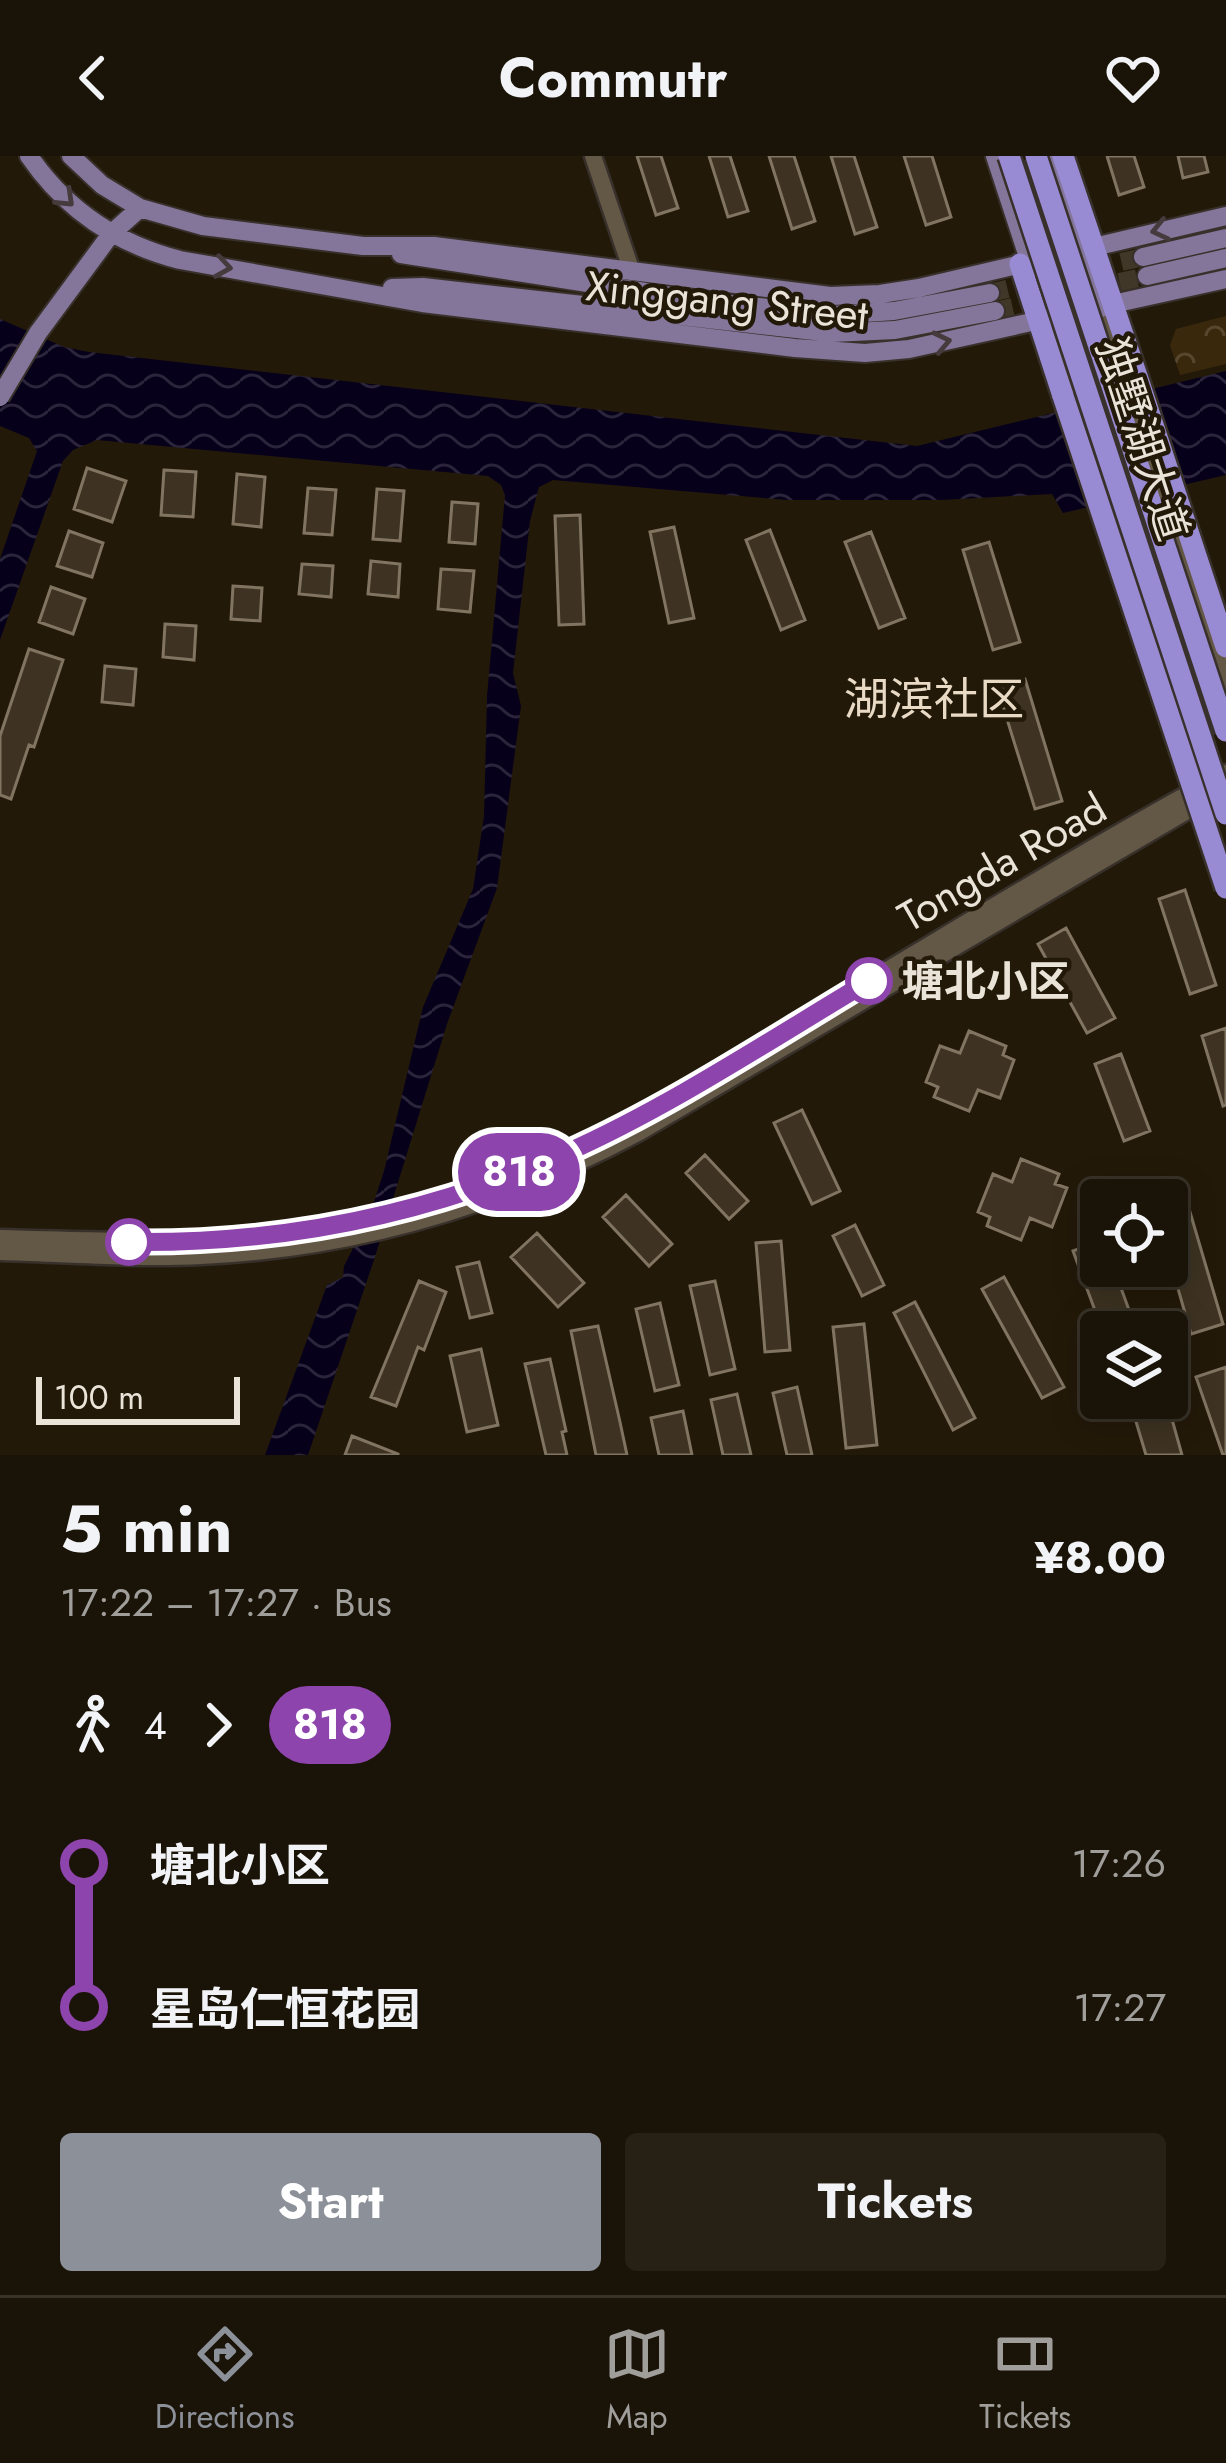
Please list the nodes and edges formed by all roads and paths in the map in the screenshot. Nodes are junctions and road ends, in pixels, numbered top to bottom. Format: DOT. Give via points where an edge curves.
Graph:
graph roads {
  1 [pos="29,156"];
  2 [pos="71,156"];
  3 [pos="593,156"];
  4 [pos="995,156"];
  5 [pos="1009,156"];
  6 [pos="1036,156"];
  7 [pos="1051,156"];
  8 [pos="1064,156"];
  9 [pos="140,208"];
  10 [pos="1226,216"];
  11 [pos="111,234"];
  12 [pos="1226,238"];
  13 [pos="363,246"];
  14 [pos="1087,247"];
  15 [pos="1226,258"];
  16 [pos="1025,263"];
  17 [pos="632,272"];
  18 [pos="1226,279"];
  19 [pos="360,289"];
  20 [pos="1107,307"];
  21 [pos="1044,320"];
  22 [pos="1133,380"];
  23 [pos="0,397"];
  24 [pos="1069,398"];
  25 [pos="1226,647"];
  26 [pos="1226,683"];
  27 [pos="1226,731"];
  28 [pos="1226,772"];
  29 [pos="1226,789"];
  30 [pos="1204,793"];
  31 [pos="1226,814"];
  32 [pos="1226,888"];
  33 [pos="363,1228"];
  34 [pos="0,1238"];
  35 [pos="0,1252"];
  1 -- 11 [label="main road, Xinggang Street, one-way" via="67,202"];
  2 -- 9 [label="main road, Xinggang Street"];
  3 -- 17 [label="main road"];
  4 -- 16 [label="main road"];
  5 -- 31 [label="highway, 独墅湖大道, bridge"];
  6 -- 27 [label="highway, 独墅湖大道, bridge"];
  7 -- 14 [label="main road"];
  8 -- 14 [label="highway"];
  9 -- 11 [label="main road"];
  9 -- 13 [label="main road, Xinggang Street" via="202,226"];
  10 -- 14 [label="main road, Xinggang Street, one-way"];
  11 -- 19 [label="main road, Xinggang Street, one-way" via="180,260"];
  11 -- 23 [label="main road, bridge"];
  12 -- 15 [label="main road" via="1145,267"];
  13 -- 17 [label="main road, Xinggang Street" via="434,246"];
  13 -- 19 [label="main road, Xinggang Street" via="796,312 992,302 895,330 832,333 424,287"];
  14 -- 16 [label="main road, Xinggang Street"];
  14 -- 20 [label="highway"];
  16 -- 17 [label="main road, Xinggang Street" via="864,296"];
  16 -- 21 [label="highway"];
  18 -- 20 [label="main road, Xinggang Street"];
  19 -- 21 [label="main road, Xinggang Street, one-way" via="838,352 909,349"];
  20 -- 21 [label="main road, Xinggang Street"];
  20 -- 22 [label="highway"];
  21 -- 24 [label="highway"];
  22 -- 25 [label="highway, bridge"];
  22 -- 26 [label="main road, bridge"];
  24 -- 30 [label="main road"];
  24 -- 32 [label="highway, bridge"];
  28 -- 30 [label="main road, Tongda Road"];
  29 -- 30 [label="main road, Tongda Road"];
  30 -- 33 [label="main road, Tongda Road" via="608,1133"];
  33 -- 34 [label="main road, Tongda Road" via="199,1241"];
  33 -- 35 [label="main road, Tongda Road" via="269,1251 200,1256"];
}
